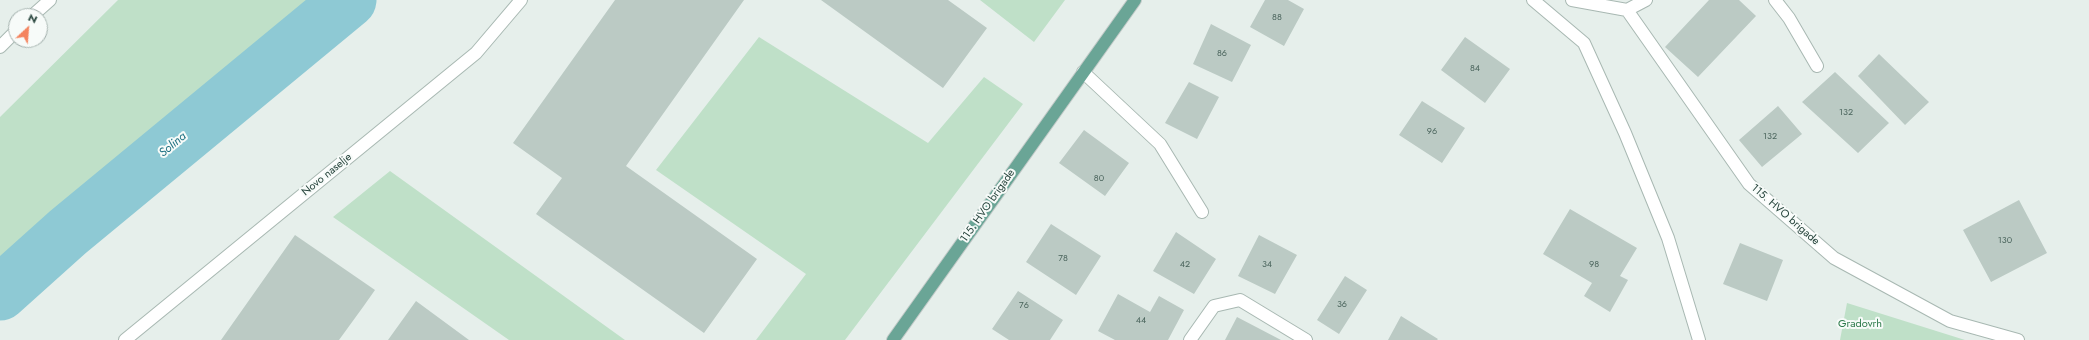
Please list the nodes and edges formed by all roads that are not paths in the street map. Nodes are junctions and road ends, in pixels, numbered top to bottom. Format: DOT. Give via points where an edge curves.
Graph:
graph roads {
  1 [pos="50,0"];
  2 [pos="520,0"];
  3 [pos="1135,0"];
  4 [pos="1533,0"];
  5 [pos="1572,0"];
  6 [pos="1646,0"];
  7 [pos="1775,0"];
  8 [pos="41,8"];
  9 [pos="1627,10"];
  10 [pos="8,39"];
  11 [pos="0,47"];
  12 [pos="1817,66"];
  13 [pos="1083,72"];
  14 [pos="1202,212"];
  15 [pos="125,340"];
  16 [pos="893,340"];
  17 [pos="1190,340"];
  18 [pos="1306,340"];
  19 [pos="1699,340"];
  20 [pos="2018,340"];
  1 -- 8 [label="street"];
  2 -- 15 [label="street, Novo naselje" via="476,53"];
  3 -- 13 [label="main road, 115. HVO brigade"];
  4 -- 19 [label="street" via="1584,44 1625,133 1668,238"];
  5 -- 9 [label="street"];
  6 -- 9 [label="street"];
  7 -- 12 [label="street" via="1790,18"];
  9 -- 20 [label="street, 115. HVO brigade" via="1749,184 1834,258 1950,321"];
  10 -- 11 [label="street"];
  13 -- 14 [label="street" via="1160,144"];
  13 -- 16 [label="main road, 115. HVO brigade"];
  17 -- 18 [label="street" via="1214,306 1240,300"];
}
